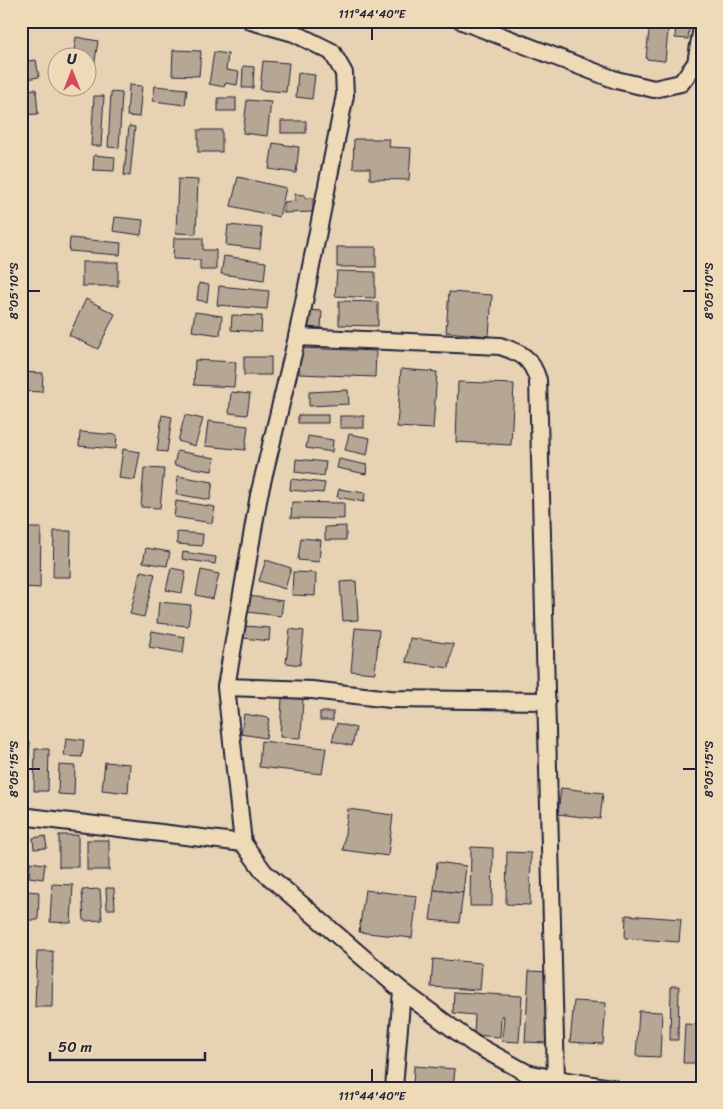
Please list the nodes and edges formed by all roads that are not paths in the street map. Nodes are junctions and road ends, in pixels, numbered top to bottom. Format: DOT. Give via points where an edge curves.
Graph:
graph roads {
  1 [pos="251,21"];
  2 [pos="462,21"];
  3 [pos="702,27"];
  4 [pos="298,337"];
  5 [pos="226,687"];
  6 [pos="547,701"];
  7 [pos="21,816"];
  8 [pos="243,842"];
  9 [pos="402,991"];
  10 [pos="556,1079"];
  11 [pos="394,1088"];
  12 [pos="612,1088"];
  1 -- 4 [label="street" via="294,33 332,52 344,73 345,95"];
  2 -- 3 [label="street" via="616,80 654,89 681,82 696,63"];
  4 -- 5 [label="street" via="259,495"];
  4 -- 6 [label="street" via="500,346 518,352 533,365 538,380"];
  5 -- 6 [label="street" via="312,690 390,699"];
  5 -- 8 [label="street"];
  6 -- 10 [label="street"];
  7 -- 8 [label="street"];
  8 -- 9 [label="street" via="264,872"];
  9 -- 10 [label="street" via="474,1044 527,1073"];
  9 -- 11 [label="street"];
  10 -- 12 [label="street"];
}
